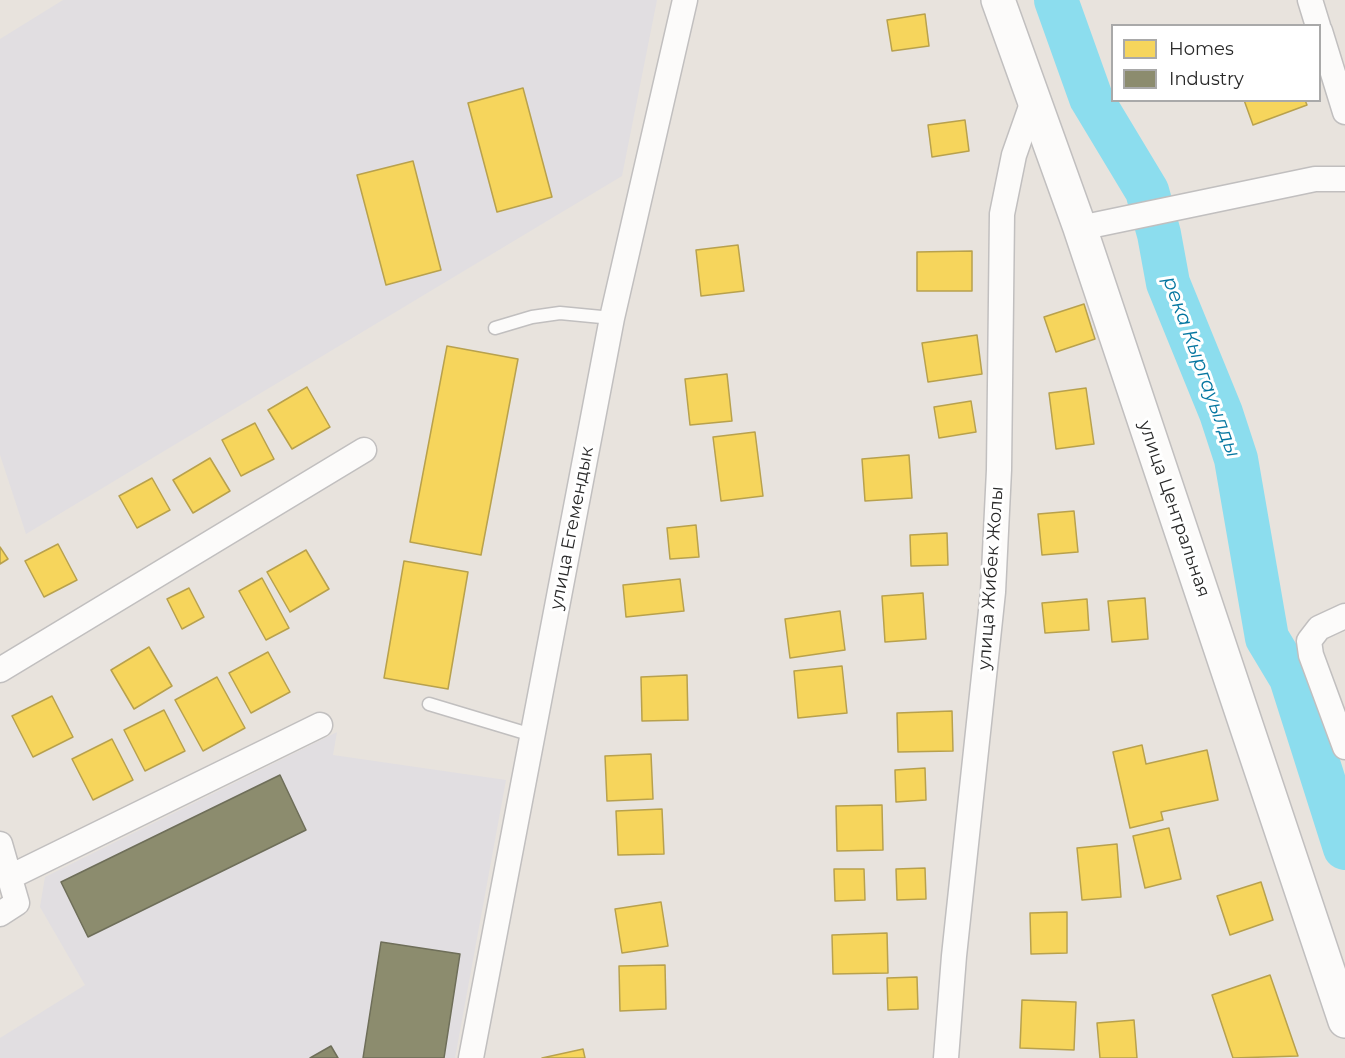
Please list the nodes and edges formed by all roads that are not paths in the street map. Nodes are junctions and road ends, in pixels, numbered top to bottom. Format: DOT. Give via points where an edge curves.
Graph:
graph roads {
  1 [pos="685,0"];
  2 [pos="998,0"];
  3 [pos="1310,0"];
  4 [pos="1317,24"];
  5 [pos="1321,34"];
  6 [pos="1033,101"];
  7 [pos="1345,112"];
  8 [pos="1345,179"];
  9 [pos="1080,228"];
  10 [pos="612,318"];
  11 [pos="495,328"];
  12 [pos="364,450"];
  13 [pos="1345,616"];
  14 [pos="0,670"];
  15 [pos="429,704"];
  16 [pos="320,726"];
  17 [pos="532,735"];
  18 [pos="1345,747"];
  19 [pos="0,844"];
  20 [pos="10,877"];
  21 [pos="0,914"];
  22 [pos="1345,1021"];
  23 [pos="471,1058"];
  24 [pos="946,1058"];
  1 -- 10 [label="street, улица Егемендык"];
  2 -- 6 [label="main road, улица Центральная"];
  3 -- 4 [label="street"];
  5 -- 7 [label="street"];
  6 -- 9 [label="main road, улица Центральная"];
  6 -- 24 [label="street, улица Жибек Жолы" via="1014,155 1002,214 999,470 993,592"];
  8 -- 9 [label="street" via="1315,179"];
  9 -- 22 [label="main road, улица Центральная"];
  10 -- 11 [label="lane" via="560,313"];
  10 -- 17 [label="street, улица Егемендык"];
  12 -- 14 [label="street"];
  13 -- 18 [label="street" via="1318,628 1308,640"];
  15 -- 17 [label="lane"];
  16 -- 20 [label="street"];
  17 -- 23 [label="street, улица Егемендык"];
  19 -- 20 [label="street"];
  20 -- 21 [label="street" via="18,903"];
}
